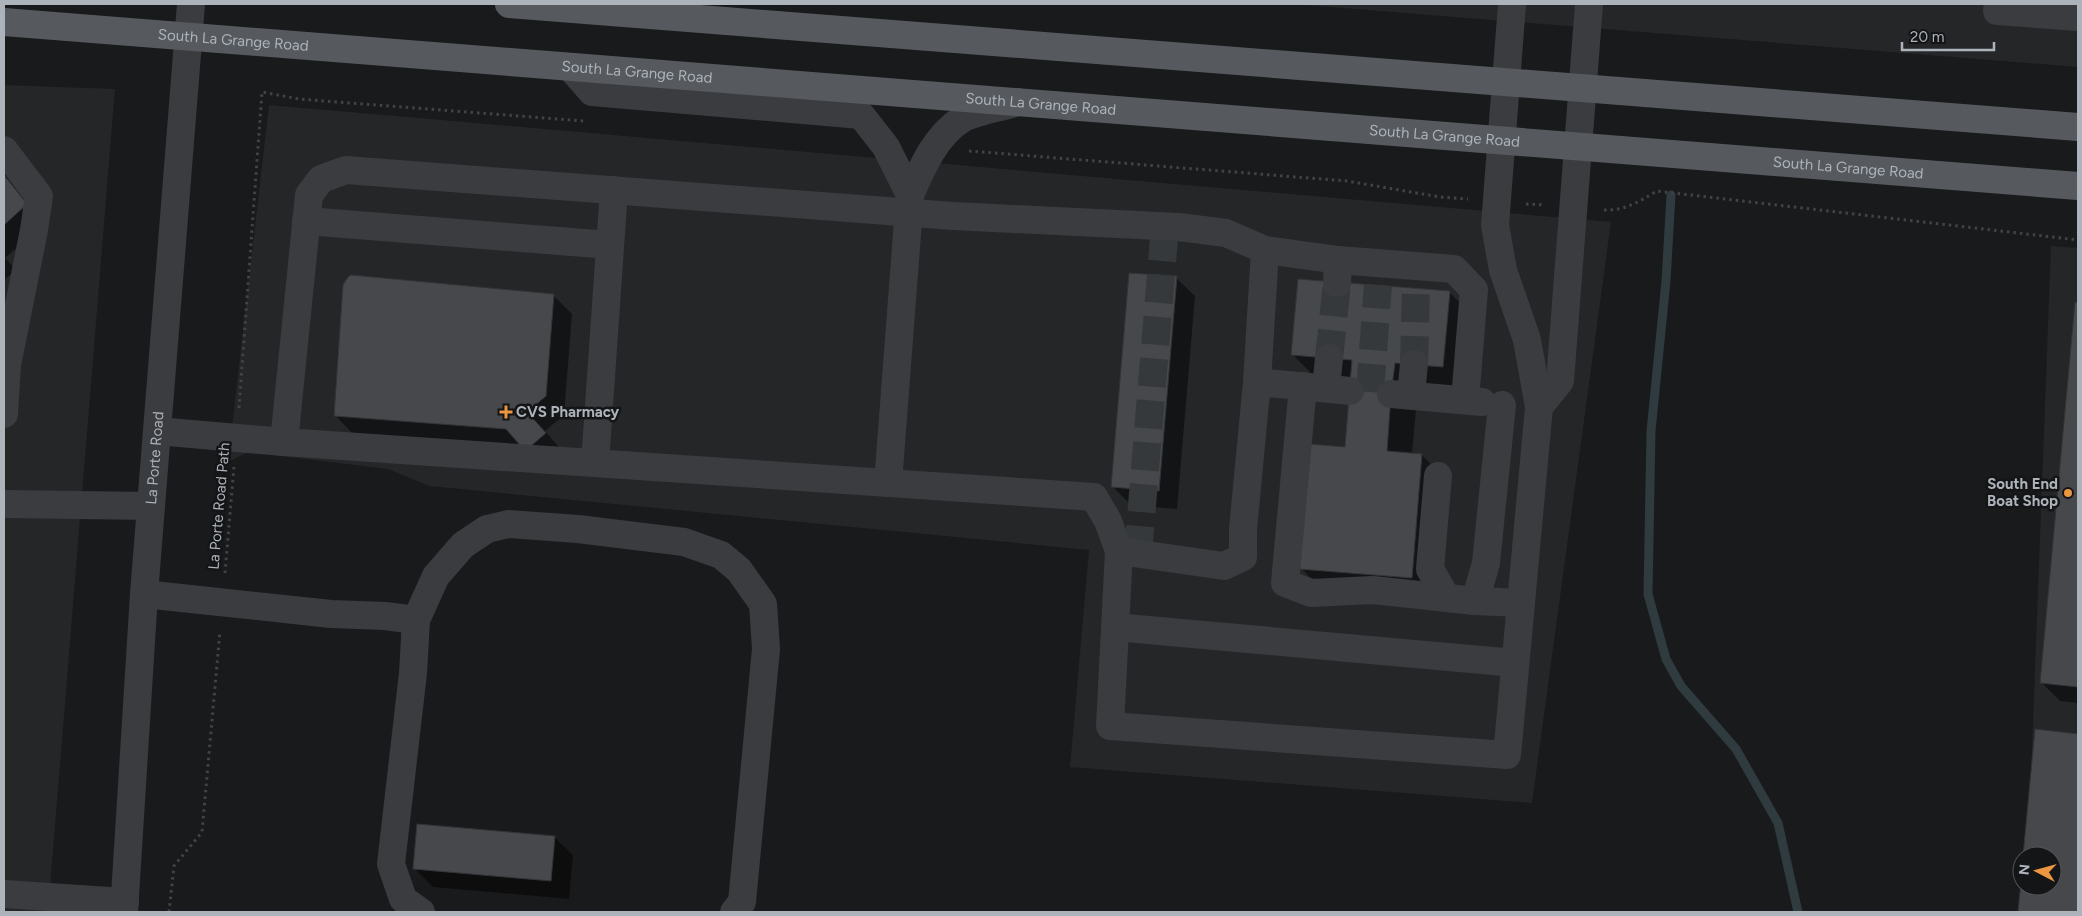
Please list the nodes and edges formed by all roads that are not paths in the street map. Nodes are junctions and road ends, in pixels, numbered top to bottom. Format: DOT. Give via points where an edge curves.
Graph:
graph roads {
  1 [pos="192,4"];
  2 [pos="509,4"];
  3 [pos="1512,4"];
  4 [pos="1589,4"];
  5 [pos="1997,7"];
  6 [pos="2078,17"];
  7 [pos="4,22"];
  8 [pos="189,36"];
  9 [pos="570,67"];
  10 [pos="1506,83"];
  11 [pos="1583,89"];
  12 [pos="1018,102"];
  13 [pos="2078,127"];
  14 [pos="1502,140"];
  15 [pos="1578,146"];
  16 [pos="4,150"];
  17 [pos="2078,186"];
  18 [pos="614,190"];
  19 [pos="910,203"];
  20 [pos="306,221"];
  21 [pos="610,245"];
  22 [pos="1265,250"];
  23 [pos="1329,358"];
  24 [pos="1414,364"];
  25 [pos="1257,382"];
  26 [pos="1326,388"];
  27 [pos="1465,400"];
  28 [pos="1502,404"];
  29 [pos="1539,407"];
  30 [pos="4,414"];
  31 [pos="157,431"];
  32 [pos="284,442"];
  33 [pos="594,463"];
  34 [pos="1438,476"];
  35 [pos="888,483"];
  36 [pos="4,504"];
  37 [pos="152,506"];
  38 [pos="1119,551"];
  39 [pos="144,594"];
  40 [pos="1446,597"];
  41 [pos="1475,601"];
  42 [pos="1521,603"];
  43 [pos="416,620"];
  44 [pos="1115,627"];
  45 [pos="1516,663"];
  46 [pos="4,894"];
  47 [pos="124,907"];
  48 [pos="421,912"];
  49 [pos="734,912"];
  1 -- 8 [label="street, La Porte Road"];
  2 -- 10 [label="main road"];
  3 -- 10 [label="street"];
  4 -- 11 [label="street"];
  5 -- 6 [label="street"];
  7 -- 8 [label="main road, South La Grange Road"];
  8 -- 9 [label="main road, South La Grange Road"];
  8 -- 31 [label="street, La Porte Road"];
  9 -- 12 [label="main road, South La Grange Road"];
  9 -- 19 [label="street" via="592,92 861,116 886,147"];
  10 -- 11 [label="main road"];
  10 -- 14 [label="street"];
  11 -- 13 [label="main road"];
  11 -- 15 [label="street"];
  12 -- 14 [label="main road, South La Grange Road"];
  12 -- 19 [label="street" via="962,119 938,142 924,163"];
  14 -- 15 [label="main road, South La Grange Road"];
  14 -- 29 [label="street" via="1495,225 1502,261 1527,340"];
  15 -- 17 [label="main road, South La Grange Road"];
  15 -- 29 [label="street" via="1560,381"];
  16 -- 30 [label="street" via="39,196 7,365"];
  18 -- 19 [label="street"];
  18 -- 20 [label="street" via="346,170 321,180 309,195"];
  18 -- 21 [label="street"];
  19 -- 22 [label="street" via="953,216 1179,227 1226,233"];
  19 -- 35 [label="street"];
  20 -- 21 [label="street"];
  20 -- 32 [label="street"];
  21 -- 33 [label="street"];
  22 -- 25 [label="street"];
  22 -- 27 [label="street" via="1338,271 1418,277 1454,269 1474,290"];
  23 -- 26 [label="street"];
  24 -- 27 [label="street" via="1401,394"];
  25 -- 26 [label="street"];
  25 -- 38 [label="street" via="1243,557 1224,566"];
  26 -- 40 [label="street" via="1285,583 1311,593 1373,590"];
  27 -- 28 [label="street"];
  28 -- 29 [label="street"];
  28 -- 41 [label="street" via="1486,563"];
  29 -- 42 [label="street"];
  31 -- 32 [label="street"];
  31 -- 37 [label="street, La Porte Road"];
  32 -- 33 [label="street"];
  33 -- 35 [label="street"];
  34 -- 40 [label="street" via="1430,569"];
  35 -- 38 [label="street" via="1094,497 1108,520"];
  36 -- 37 [label="street"];
  37 -- 39 [label="street, La Porte Road"];
  38 -- 44 [label="street"];
  39 -- 43 [label="street"];
  39 -- 47 [label="street, La Porte Road"];
  40 -- 41 [label="street"];
  41 -- 42 [label="street"];
  42 -- 45 [label="street"];
  43 -- 48 [label="street" via="391,864 403,899"];
  43 -- 49 [label="street" via="436,576 462,545 486,529 508,524 684,542 721,555 739,570 763,604 766,649 742,902"];
  44 -- 45 [label="street"];
  44 -- 45 [label="street" via="1110,726 1507,755"];
  46 -- 47 [label="street"];
}
